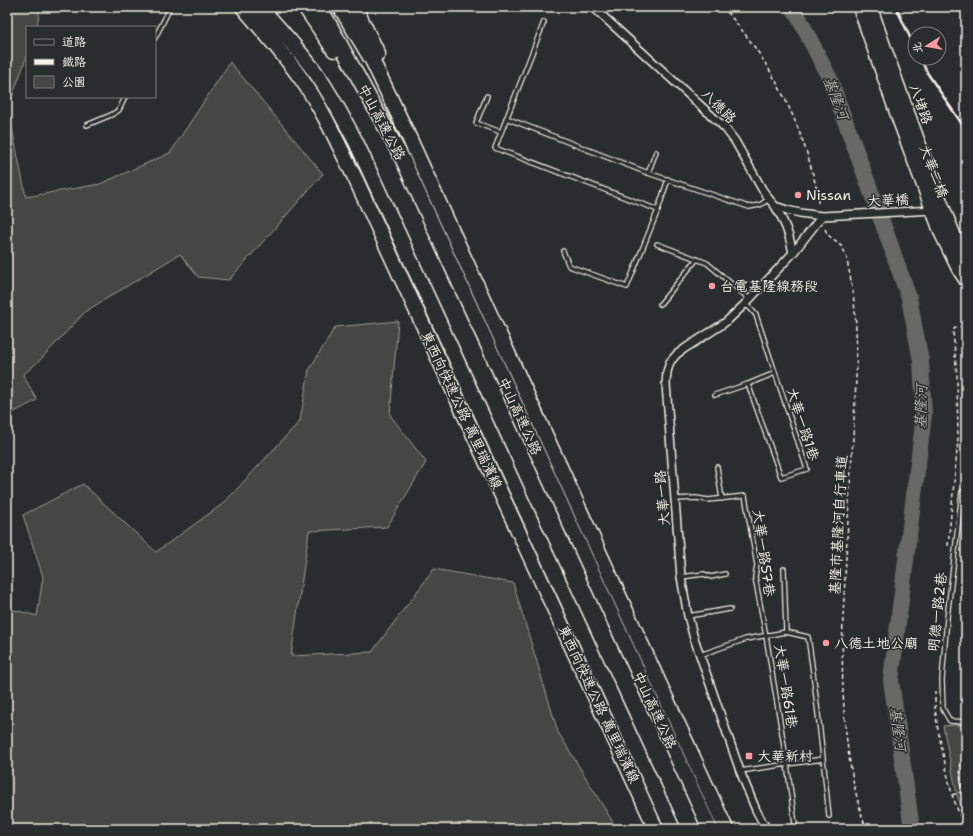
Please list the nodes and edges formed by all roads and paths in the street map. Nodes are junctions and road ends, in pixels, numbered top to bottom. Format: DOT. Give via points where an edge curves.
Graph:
graph roads {
  1 [pos="169,7"];
  2 [pos="243,7"];
  3 [pos="260,7"];
  4 [pos="305,7"];
  5 [pos="320,7"];
  6 [pos="340,7"];
  7 [pos="355,7"];
  8 [pos="592,7"];
  9 [pos="723,7"];
  10 [pos="859,7"];
  11 [pos="871,7"];
  12 [pos="544,22"];
  13 [pos="156,36"];
  14 [pos="487,96"];
  15 [pos="124,98"];
  16 [pos="506,118"];
  17 [pos="87,125"];
  18 [pos="501,132"];
  19 [pos="407,133"];
  20 [pos="656,152"];
  21 [pos="402,160"];
  22 [pos="648,173"];
  23 [pos="668,179"];
  24 [pos="769,199"];
  25 [pos="818,204"];
  26 [pos="775,206"];
  27 [pos="658,210"];
  28 [pos="938,210"];
  29 [pos="822,216"];
  30 [pos="825,229"];
  31 [pos="657,244"];
  32 [pos="563,252"];
  33 [pos="793,253"];
  34 [pos="697,259"];
  35 [pos="966,261"];
  36 [pos="966,281"];
  37 [pos="747,302"];
  38 [pos="660,304"];
  39 [pos="775,373"];
  40 [pos="748,384"];
  41 [pos="715,395"];
  42 [pos="717,467"];
  43 [pos="966,492"];
  44 [pos="722,498"];
  45 [pos="675,499"];
  46 [pos="784,569"];
  47 [pos="725,574"];
  48 [pos="681,577"];
  49 [pos="730,609"];
  50 [pos="688,616"];
  51 [pos="786,632"];
  52 [pos="766,636"];
  53 [pos="700,655"];
  54 [pos="966,722"];
  55 [pos="823,759"];
  56 [pos="966,760"];
  57 [pos="787,764"];
  58 [pos="740,771"];
  59 [pos="952,795"];
  60 [pos="829,816"];
  61 [pos="795,824"];
  62 [pos="656,829"];
  63 [pos="673,829"];
  64 [pos="710,829"];
  65 [pos="726,829"];
  66 [pos="767,829"];
  67 [pos="866,829"];
  1 -- 13 [label="lane"];
  2 -- 62 [label="highway, 東西向快速公路 萬里瑞濱線" via="303,81 330,126"];
  3 -- 63 [label="highway, 東西向快速公路 萬里瑞濱線" via="311,67 341,113"];
  4 -- 21 [label="highway"];
  5 -- 21 [label="highway, 中山高速公路"];
  6 -- 19 [label="highway, 中山高速公路" via="373,62"];
  7 -- 19 [label="highway" via="402,105"];
  8 -- 24 [label="street, 八德路" via="725,128"];
  9 -- 25 [label="path" via="753,44 790,110 808,156"];
  10 -- 28 [label="main road, 大華二橋" via="899,121"];
  11 -- 28 [label="main road, 八堵路"];
  12 -- 16 [label="lane"];
  14 -- 18 [label="lane" via="476,123"];
  15 -- 17 [label="lane" via="118,110"];
  16 -- 18 [label="lane"];
  16 -- 22 [label="lane"];
  18 -- 27 [label="lane" via="495,148"];
  19 -- 65 [label="highway, 中山高速公路"];
  20 -- 22 [label="lane"];
  21 -- 64 [label="highway, 中山高速公路"];
  22 -- 23 [label="lane"];
  23 -- 24 [label="lane" via="749,207 760,205"];
  23 -- 27 [label="lane"];
  24 -- 26 [label="street, 八德路"];
  26 -- 29 [label="street"];
  26 -- 33 [label="street, 八德路" via="784,222"];
  27 -- 32 [label="lane" via="627,287 569,266"];
  28 -- 29 [label="street, 大華橋"];
  28 -- 35 [label="main road"];
  28 -- 36 [label="main road" via="941,234"];
  29 -- 33 [label="street, 大華一路"];
  30 -- 67 [label="path, 基隆市基隆河自行車道" via="844,249 854,295 856,383 842,655 847,746"];
  31 -- 34 [label="lane, 大華一路1巷"];
  33 -- 37 [label="street, 大華一路"];
  34 -- 37 [label="lane, 大華一路1巷" via="707,263 746,296"];
  34 -- 38 [label="lane"];
  37 -- 39 [label="lane, 大華一路1巷" via="756,315"];
  37 -- 45 [label="street, 大華一路" via="720,326 677,354 670,362 666,384"];
  39 -- 40 [label="lane"];
  39 -- 40 [label="lane, 大華一路1巷" via="807,469 781,478"];
  40 -- 41 [label="lane"];
  42 -- 44 [label="lane"];
  43 -- 54 [label="lane, 明德一路2巷" via="962,492 947,618 942,709 950,721"];
  44 -- 45 [label="lane, 大華一路57巷"];
  44 -- 52 [label="lane, 大華一路57巷" via="745,496 757,565 755,577"];
  45 -- 48 [label="street, 大華一路"];
  46 -- 51 [label="lane"];
  47 -- 48 [label="lane" via="712,577 704,574"];
  48 -- 50 [label="street, 大華一路"];
  49 -- 50 [label="lane"];
  50 -- 53 [label="street, 大華一路"];
  51 -- 52 [label="lane"];
  51 -- 55 [label="lane, 大華一路61巷" via="808,637"];
  52 -- 53 [label="lane" via="746,639"];
  52 -- 57 [label="lane, 大華一路61巷"];
  53 -- 58 [label="street, 大華一路"];
  55 -- 57 [label="lane"];
  55 -- 60 [label="lane, 大華一路61巷"];
  56 -- 59 [label="path" via="960,761 961,792"];
  57 -- 58 [label="lane"];
  57 -- 61 [label="lane, 大華一路61巷"];
  58 -- 66 [label="street, 大華一路"];
}
